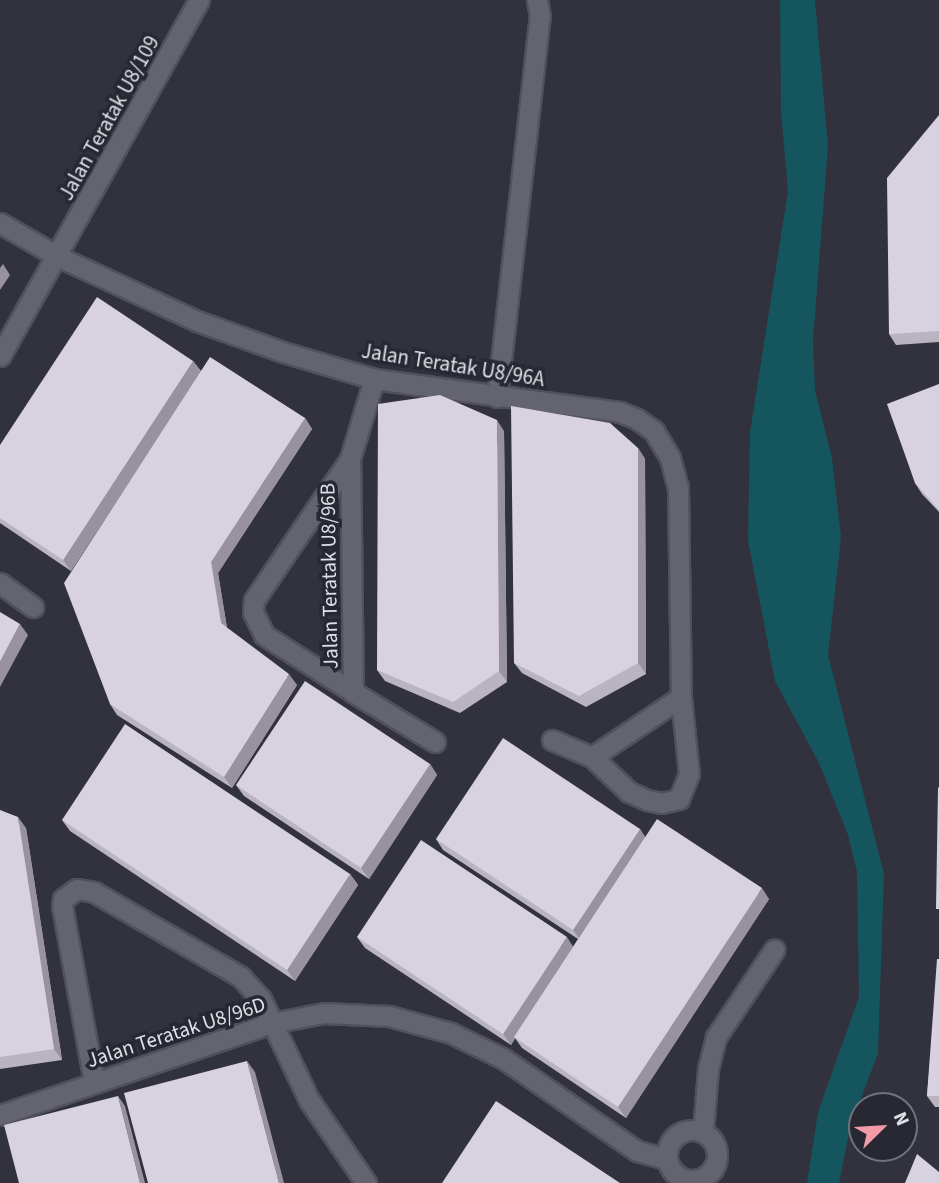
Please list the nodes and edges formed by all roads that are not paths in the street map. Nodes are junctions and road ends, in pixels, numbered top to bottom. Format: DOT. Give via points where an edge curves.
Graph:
graph roads {
  1 [pos="199,0"];
  2 [pos="537,0"];
  3 [pos="0,223"];
  4 [pos="59,257"];
  5 [pos="0,356"];
  6 [pos="374,379"];
  7 [pos="497,397"];
  8 [pos="350,459"];
  9 [pos="0,583"];
  10 [pos="33,607"];
  11 [pos="353,692"];
  12 [pos="681,697"];
  13 [pos="552,740"];
  14 [pos="435,742"];
  15 [pos="592,758"];
  16 [pos="774,950"];
  17 [pos="272,1023"];
  18 [pos="94,1082"];
  19 [pos="0,1115"];
  20 [pos="703,1132"];
  21 [pos="667,1159"];
  22 [pos="366,1183"];
  1 -- 4 [label="street, Jalan Teratak U8/109"];
  2 -- 7 [label="street" via="540,16"];
  3 -- 4 [label="street, Jalan Teratak U8/96A"];
  4 -- 5 [label="street, Jalan Teratak U8/109"];
  4 -- 6 [label="street, Jalan Teratak U8/96A" via="197,321"];
  6 -- 7 [label="street, Jalan Teratak U8/96A"];
  6 -- 8 [label="street, Jalan Teratak U8/96B"];
  7 -- 12 [label="street, Jalan Teratak U8/96A" via="620,412 654,432 670,458 678,487"];
  8 -- 11 [label="street, Jalan Teratak U8/96B"];
  8 -- 11 [label="street, Jalan Teratak U8/96B" via="254,600 253,612 264,635"];
  9 -- 10 [label="street"];
  11 -- 14 [label="street, Jalan Teratak U8/96B"];
  12 -- 15 [label="street"];
  12 -- 15 [label="street, Jalan Teratak U8/96A" via="689,775 679,799 661,803 629,792"];
  13 -- 15 [label="street, Jalan Teratak U8/96A"];
  16 -- 20 [label="street" via="716,1037 708,1069"];
  17 -- 18 [label="street, Jalan Teratak U8/96D"];
  17 -- 18 [label="street" via="261,999 241,977 94,892 77,889 63,899 62,906"];
  17 -- 21 [label="street, Jalan Teratak U8/96D" via="324,1013 388,1016 451,1033 504,1059 637,1151"];
  17 -- 22 [label="street" via="309,1100"];
  18 -- 19 [label="street, Jalan Teratak U8/96D"];
  20 -- 21 [label="street" via="677,1135"];
  20 -- 21 [label="street" via="718,1151 710,1174 695,1181 680,1178"];
}
